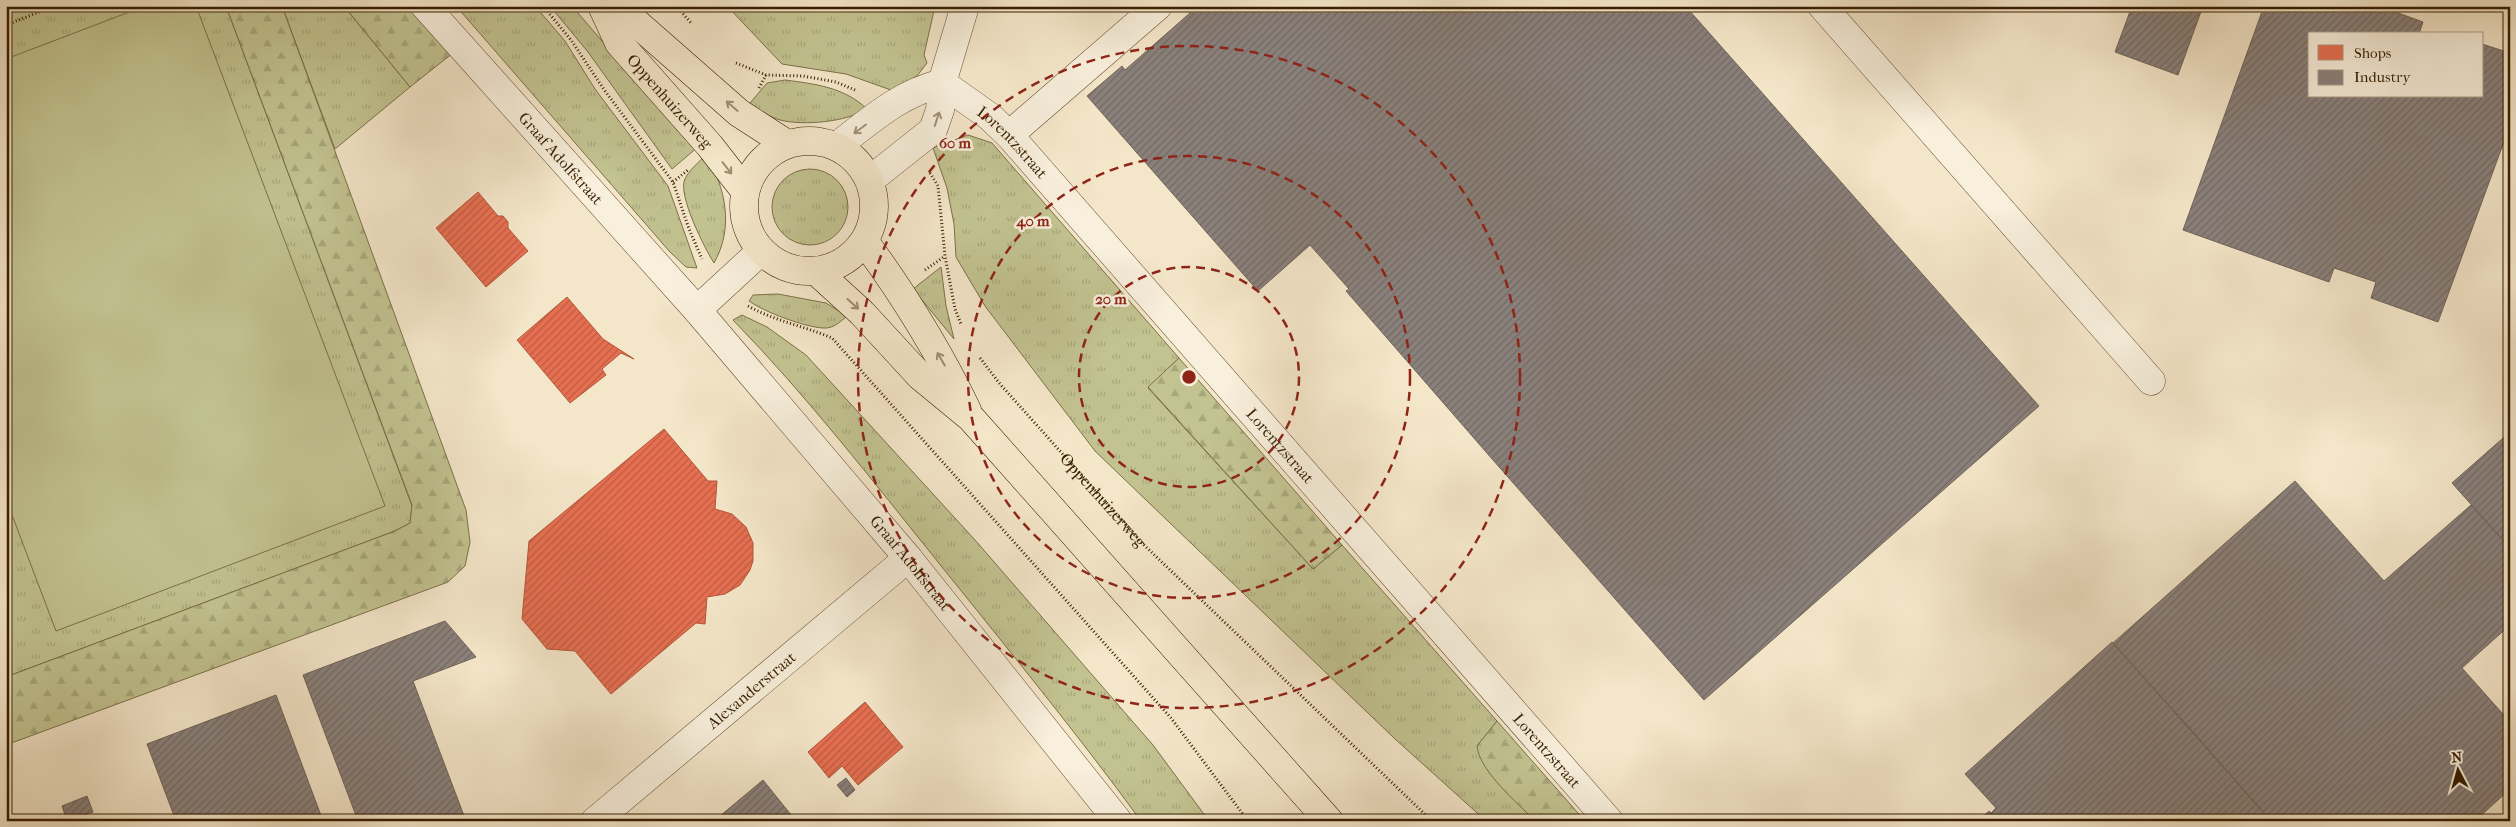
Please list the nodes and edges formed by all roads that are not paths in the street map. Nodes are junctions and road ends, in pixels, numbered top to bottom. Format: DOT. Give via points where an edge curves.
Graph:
graph roads {
  1 [pos="424,6"];
  2 [pos="602,6"];
  3 [pos="612,6"];
  4 [pos="965,6"];
  5 [pos="1158,6"];
  6 [pos="1822,6"];
  7 [pos="942,83"];
  8 [pos="1009,136"];
  9 [pos="787,144"];
  10 [pos="837,146"];
  11 [pos="870,180"];
  12 [pos="745,191"];
  13 [pos="865,242"];
  14 [pos="761,251"];
  15 [pos="817,272"];
  16 [pos="697,310"];
  17 [pos="2150,381"];
  18 [pos="971,418"];
  19 [pos="908,558"];
  20 [pos="595,821"];
  21 [pos="1118,821"];
  22 [pos="1329,821"];
  23 [pos="1609,821"];
  1 -- 16 [label="street, Graaf Adolfstraat"];
  2 -- 12 [label="main road, Oppenhuizerweg, one-way" via="619,43 710,146"];
  9 -- 3 [label="main road, Oppenhuizerweg, one-way" via="740,112 624,12"];
  4 -- 7 [label="street"];
  5 -- 8 [label="street"];
  6 -- 17 [label="street"];
  7 -- 8 [label="street, Lorentzstraat" via="989,116"];
  7 -- 10 [label="street, one-way" via="902,97"];
  11 -- 7 [label="street, one-way" via="933,130 940,110"];
  8 -- 23 [label="street, Lorentzstraat"];
  9 -- 10 [label="main road" via="812,140"];
  9 -- 12 [label="main road" via="768,155 753,171"];
  10 -- 11 [label="main road" via="857,160"];
  11 -- 13 [label="main road" via="875,201 873,222"];
  12 -- 14 [label="main road" via="746,223"];
  13 -- 15 [label="main road" via="836,267"];
  18 -- 13 [label="main road, one-way" via="942,359 898,287"];
  14 -- 15 [label="main road" via="777,264 797,271"];
  14 -- 16 [label="street"];
  15 -- 18 [label="main road, one-way" via="862,312 920,376"];
  16 -- 19 [label="street, Graaf Adolfstraat"];
  18 -- 22 [label="main road"];
  19 -- 20 [label="street, Alexanderstraat"];
  19 -- 21 [label="street, Graaf Adolfstraat"];
}
